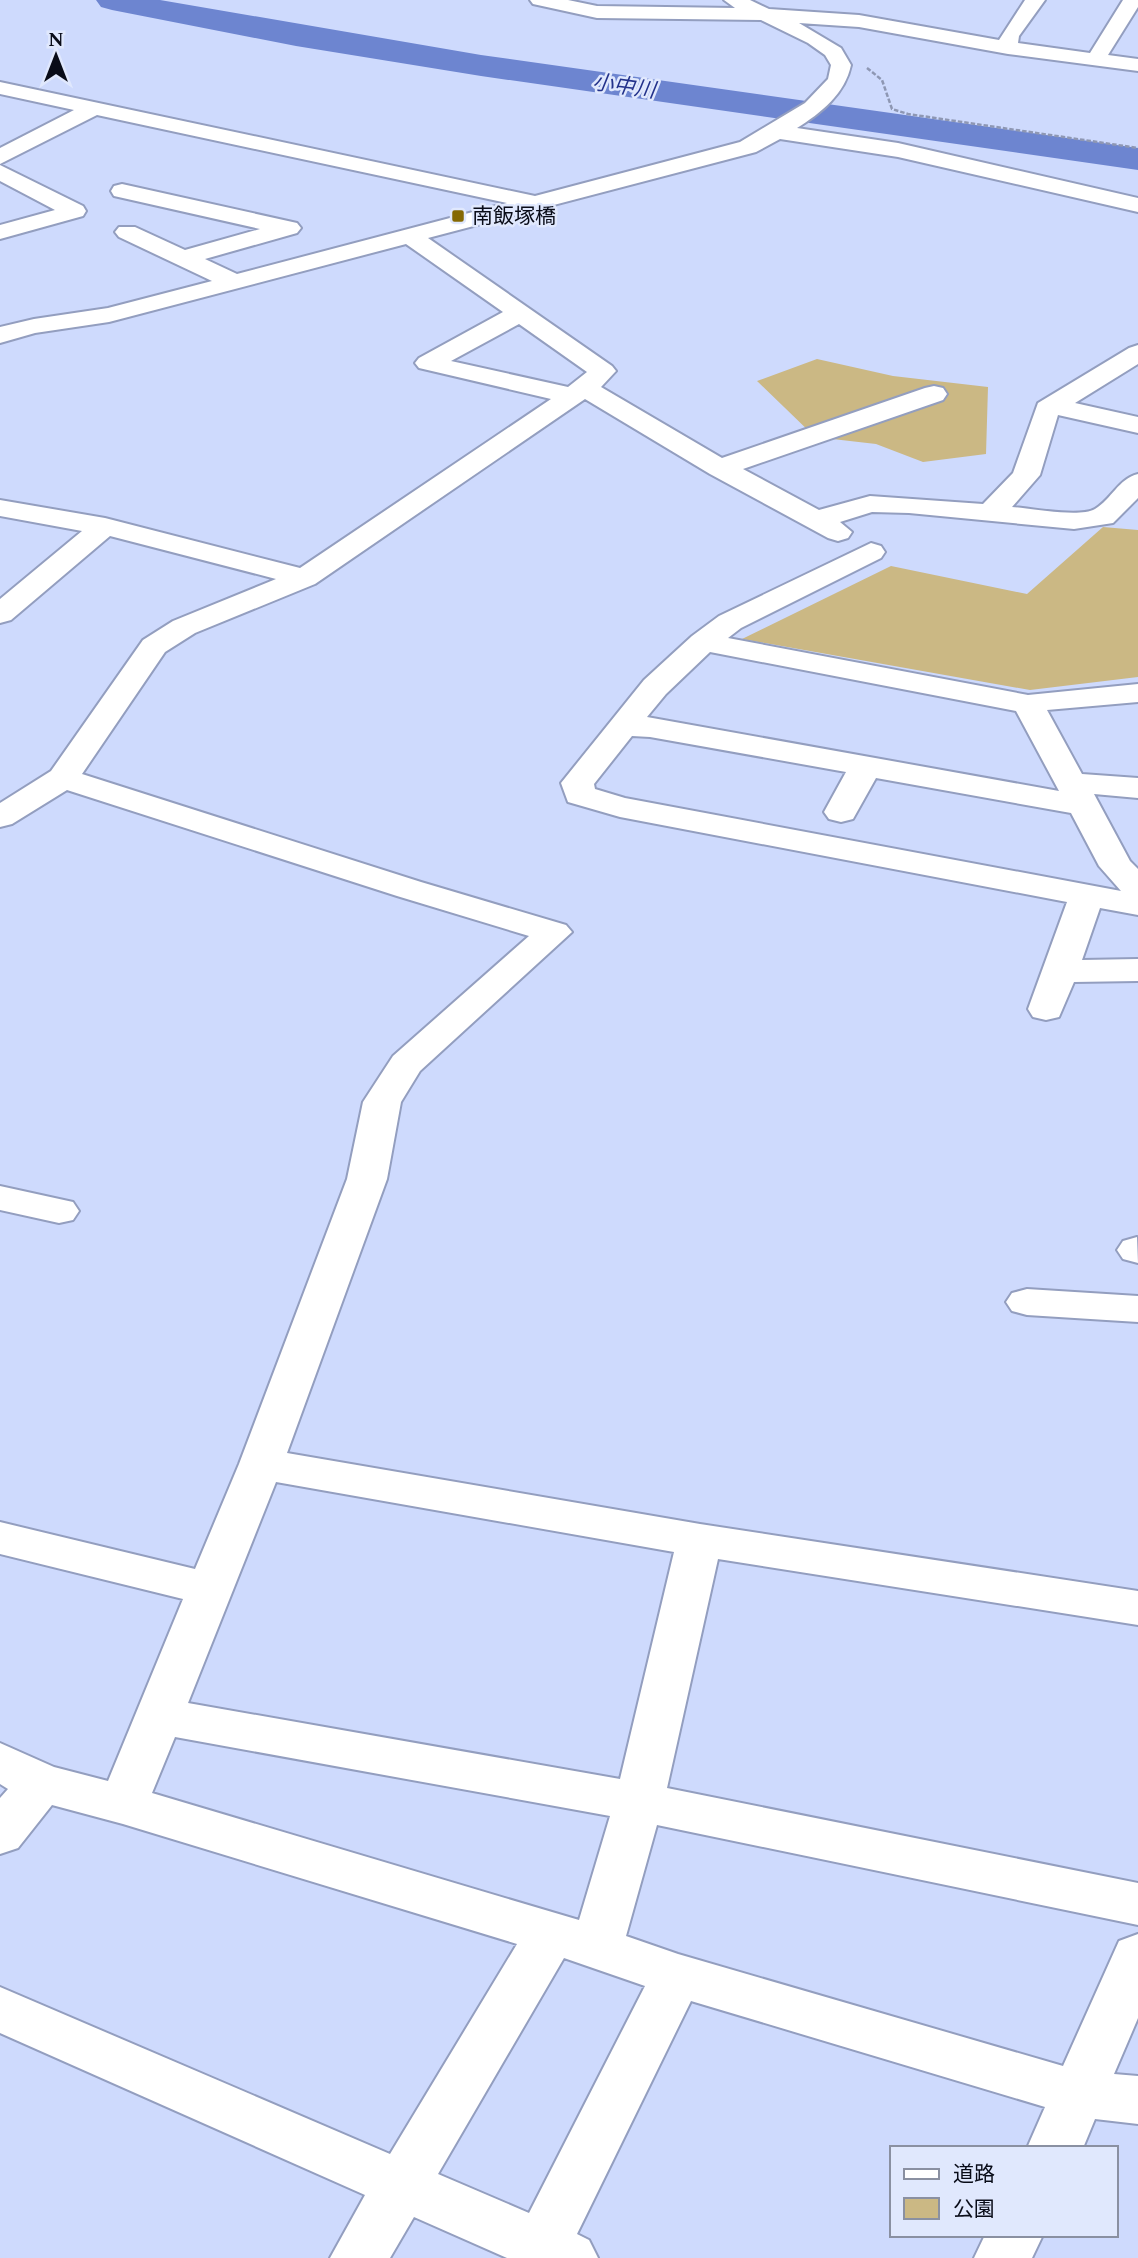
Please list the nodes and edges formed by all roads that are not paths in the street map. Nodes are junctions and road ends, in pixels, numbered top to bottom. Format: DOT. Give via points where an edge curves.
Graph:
graph roads {
  1 [pos="540,0"];
  2 [pos="734,0"];
  3 [pos="1133,0"];
  4 [pos="1029,1"];
  5 [pos="633,6"];
  6 [pos="760,14"];
  7 [pos="1008,48"];
  8 [pos="1095,60"];
  9 [pos="1138,65"];
  10 [pos="0,88"];
  11 [pos="93,109"];
  12 [pos="785,127"];
  13 [pos="0,157"];
  14 [pos="0,172"];
  15 [pos="121,191"];
  16 [pos="537,203"];
  17 [pos="1138,205"];
  18 [pos="207,210"];
  19 [pos="5,227"];
  20 [pos="408,235"];
  21 [pos="183,258"];
  22 [pos="234,282"];
  23 [pos="520,313"];
  24 [pos="0,335"];
  25 [pos="1138,353"];
  26 [pos="578,392"];
  27 [pos="934,394"];
  28 [pos="1052,406"];
  29 [pos="1138,425"];
  30 [pos="720,468"];
  31 [pos="1138,482"];
  32 [pos="0,508"];
  33 [pos="990,513"];
  34 [pos="817,520"];
  35 [pos="105,526"];
  36 [pos="305,578"];
  37 [pos="0,614"];
  38 [pos="703,642"];
  39 [pos="1138,693"];
  40 [pos="1028,704"];
  41 [pos="621,726"];
  42 [pos="865,768"];
  43 [pos="62,778"];
  44 [pos="1138,788"];
  45 [pos="1079,794"];
  46 [pos="841,811"];
  47 [pos="0,817"];
  48 [pos="1131,875"];
  49 [pos="1087,895"];
  50 [pos="1138,905"];
  51 [pos="1138,970"];
  52 [pos="1060,971"];
  53 [pos="1046,1009"];
  54 [pos="0,1198"];
  55 [pos="59,1211"];
  56 [pos="1027,1303"];
  57 [pos="1138,1309"];
  58 [pos="261,1464"];
  59 [pos="0,1538"];
  60 [pos="700,1540"];
  61 [pos="211,1588"];
  62 [pos="1138,1608"];
  63 [pos="159,1716"];
  64 [pos="21,1773"];
  65 [pos="639,1802"];
  66 [pos="123,1804"];
  67 [pos="0,1834"];
  68 [pos="1138,1904"];
  69 [pos="574,1940"];
  70 [pos="1138,1956"];
  71 [pos="677,1975"];
  72 [pos="0,2010"];
  73 [pos="1080,2094"];
  74 [pos="1138,2100"];
  75 [pos="1056,2146"];
  76 [pos="403,2187"];
  77 [pos="1013,2237"];
  78 [pos="555,2251"];
  79 [pos="359,2258"];
  80 [pos="1003,2258"];
  1 -- 5 [label="street" via="577,9"];
  2 -- 6 [label="street"];
  3 -- 8 [label="street"];
  4 -- 7 [label="street" via="1009,36"];
  5 -- 6 [label="street"];
  6 -- 7 [label="street" via="859,21"];
  6 -- 12 [label="street" via="834,51 842,65 840,80"];
  7 -- 8 [label="street"];
  8 -- 9 [label="street"];
  10 -- 11 [label="street"];
  11 -- 13 [label="street"];
  11 -- 16 [label="street"];
  12 -- 16 [label="street" via="748,147 709,159"];
  12 -- 17 [label="street"];
  14 -- 19 [label="street" via="75,211"];
  15 -- 18 [label="street"];
  16 -- 20 [label="street"];
  18 -- 21 [label="street" via="127,232"];
  18 -- 21 [label="street" via="289,228"];
  20 -- 22 [label="street"];
  20 -- 23 [label="street"];
  21 -- 22 [label="street"];
  22 -- 24 [label="street" via="109,315"];
  23 -- 26 [label="street" via="603,371"];
  23 -- 26 [label="street" via="428,363"];
  25 -- 28 [label="street"];
  26 -- 30 [label="street"];
  26 -- 36 [label="street"];
  27 -- 30 [label="street"];
  28 -- 29 [label="street"];
  28 -- 33 [label="street" via="1047,409 1026,475"];
  30 -- 34 [label="street"];
  31 -- 33 [label="street" via="1103,517 1074,521"];
  32 -- 35 [label="street"];
  33 -- 34 [label="street" via="870,504"];
  34 -- 38 [label="street" via="870,552 730,622"];
  35 -- 36 [label="street"];
  35 -- 37 [label="street"];
  36 -- 43 [label="street" via="184,627 154,646"];
  38 -- 40 [label="street"];
  38 -- 41 [label="street"];
  39 -- 40 [label="street"];
  40 -- 45 [label="street"];
  41 -- 42 [label="street" via="649,727"];
  41 -- 49 [label="street" via="578,783 580,796"];
  42 -- 45 [label="street"];
  42 -- 46 [label="street"];
  43 -- 47 [label="street"];
  43 -- 58 [label="street" via="554,932 406,1064 382,1102 367,1179"];
  44 -- 45 [label="street"];
  45 -- 48 [label="street"];
  49 -- 50 [label="street"];
  49 -- 52 [label="street"];
  51 -- 52 [label="street"];
  52 -- 53 [label="street"];
  54 -- 55 [label="street"];
  56 -- 57 [label="street"];
  58 -- 60 [label="street"];
  58 -- 61 [label="street"];
  59 -- 61 [label="street"];
  60 -- 62 [label="street"];
  60 -- 65 [label="street"];
  61 -- 63 [label="street"];
  63 -- 65 [label="street"];
  63 -- 66 [label="street"];
  64 -- 66 [label="street"];
  64 -- 67 [label="street"];
  65 -- 68 [label="street"];
  65 -- 69 [label="street"];
  66 -- 69 [label="street"];
  69 -- 71 [label="street"];
  69 -- 76 [label="street"];
  70 -- 73 [label="street"];
  71 -- 73 [label="street"];
  71 -- 78 [label="street"];
  72 -- 76 [label="street"];
  73 -- 74 [label="street"];
  73 -- 75 [label="street"];
  76 -- 78 [label="street"];
  76 -- 79 [label="street"];
  77 -- 80 [label="street"];
}
